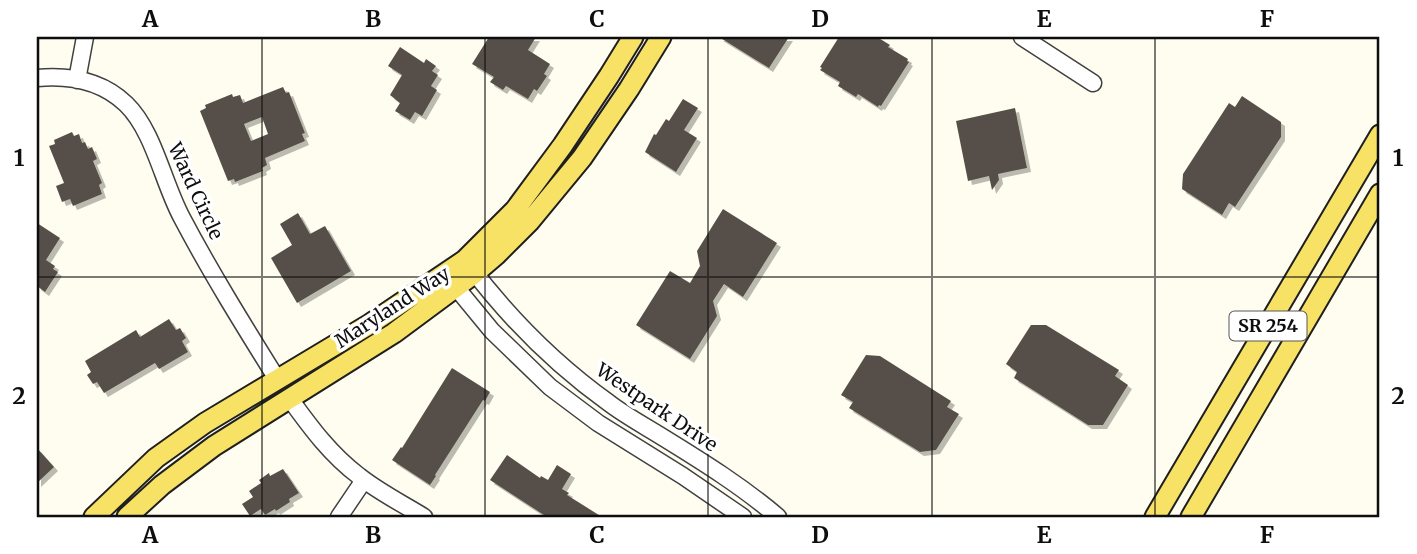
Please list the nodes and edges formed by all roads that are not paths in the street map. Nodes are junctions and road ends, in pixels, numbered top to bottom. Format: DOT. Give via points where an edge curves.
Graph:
graph roads {
  1 [pos="85,37"];
  2 [pos="633,37"];
  3 [pos="661,37"];
  4 [pos="1023,37"];
  5 [pos="648,45"];
  6 [pos="37,78"];
  7 [pos="77,79"];
  8 [pos="1093,83"];
  9 [pos="1380,135"];
  10 [pos="1380,194"];
  11 [pos="470,266"];
  12 [pos="450,279"];
  13 [pos="277,379"];
  14 [pos="290,399"];
  15 [pos="364,480"];
  16 [pos="731,481"];
  17 [pos="719,500"];
  18 [pos="1159,516"];
  19 [pos="94,517"];
  20 [pos="127,517"];
  21 [pos="339,517"];
  22 [pos="424,517"];
  23 [pos="743,517"];
  24 [pos="778,517"];
  25 [pos="1191,517"];
  1 -- 7 [label="street"];
  2 -- 11 [label="main road, Maryland Way" via="563,145"];
  3 -- 5 [label="main road, Maryland Way"];
  4 -- 8 [label="street"];
  5 -- 11 [label="main road, Maryland Way" via="582,158 496,255"];
  6 -- 7 [label="street, Ward Circle"];
  7 -- 13 [label="street, Ward Circle" via="116,95 143,125 181,217"];
  9 -- 18 [label="main road, SR 254"];
  10 -- 25 [label="main road, SR 254"];
  11 -- 12 [label="main road, Maryland Way"];
  11 -- 16 [label="street, Westpark Drive" via="508,313 565,369 611,405"];
  12 -- 13 [label="main road, Maryland Way"];
  12 -- 14 [label="main road, Maryland Way" via="394,333"];
  12 -- 17 [label="street" via="492,331 550,387"];
  13 -- 14 [label="main road"];
  13 -- 19 [label="main road, Maryland Way" via="156,458"];
  14 -- 15 [label="street" via="326,446"];
  14 -- 20 [label="main road, Maryland Way" via="214,446"];
  15 -- 21 [label="street"];
  15 -- 22 [label="street"];
  16 -- 17 [label="street"];
  16 -- 24 [label="street, Westpark Drive"];
  17 -- 23 [label="street"];
}
